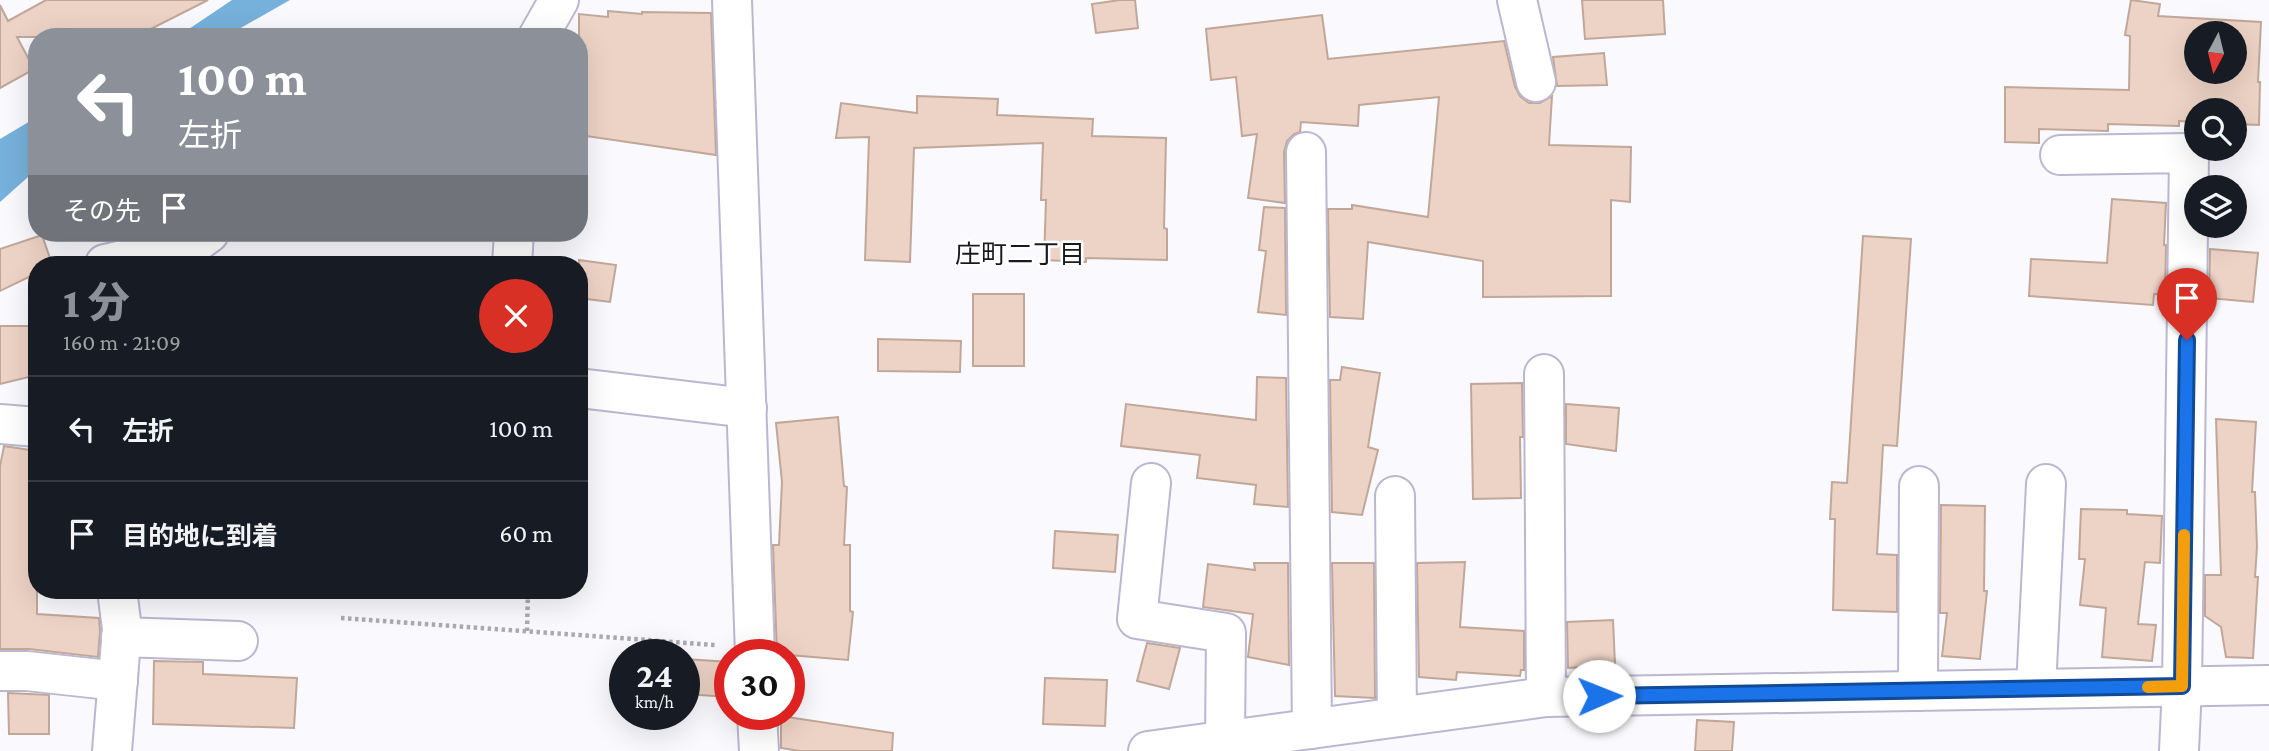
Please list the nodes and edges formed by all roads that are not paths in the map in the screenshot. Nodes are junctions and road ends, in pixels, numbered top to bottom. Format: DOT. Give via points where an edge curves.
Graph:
graph roads {
  1 [pos="559,0"];
  2 [pos="732,0"];
  3 [pos="1517,0"];
  4 [pos="543,28"];
  5 [pos="1536,82"];
  6 [pos="1306,152"];
  7 [pos="2060,155"];
  8 [pos="196,242"];
  9 [pos="139,256"];
  10 [pos="1544,374"];
  11 [pos="588,389"];
  12 [pos="747,408"];
  13 [pos="0,424"];
  14 [pos="28,426"];
  15 [pos="1151,483"];
  16 [pos="2046,484"];
  17 [pos="1919,486"];
  18 [pos="1395,496"];
  19 [pos="118,599"];
  20 [pos="121,636"];
  21 [pos="755,639"];
  22 [pos="238,641"];
  23 [pos="0,671"];
  24 [pos="118,681"];
  25 [pos="2269,684"];
  26 [pos="2182,686"];
  27 [pos="2036,688"];
  28 [pos="1918,691"];
  29 [pos="1546,697"];
  30 [pos="1397,717"];
  31 [pos="758,730"];
  32 [pos="1330,735"];
  33 [pos="1225,740"];
  34 [pos="112,751"];
  35 [pos="759,751"];
  36 [pos="1148,751"];
  37 [pos="2179,751"];
  1 -- 4 [label="street"];
  2 -- 12 [label="street"];
  3 -- 5 [label="street"];
  6 -- 32 [label="street"];
  7 -- 26 [label="street" via="2189,153"];
  8 -- 9 [label="street"];
  10 -- 29 [label="street"];
  11 -- 12 [label="street"];
  12 -- 21 [label="street"];
  13 -- 14 [label="street"];
  15 -- 33 [label="street" via="1137,619 1226,633"];
  16 -- 27 [label="street"];
  17 -- 28 [label="street"];
  18 -- 30 [label="street"];
  19 -- 20 [label="street"];
  20 -- 22 [label="street"];
  20 -- 24 [label="street"];
  23 -- 24 [label="street"];
  24 -- 34 [label="street"];
  25 -- 26 [label="street"];
  26 -- 27 [label="street"];
  26 -- 37 [label="street"];
  27 -- 28 [label="street"];
  28 -- 29 [label="street"];
  29 -- 30 [label="street"];
  30 -- 32 [label="street"];
  31 -- 35 [label="street"];
  32 -- 33 [label="street"];
  33 -- 36 [label="street"];
}
